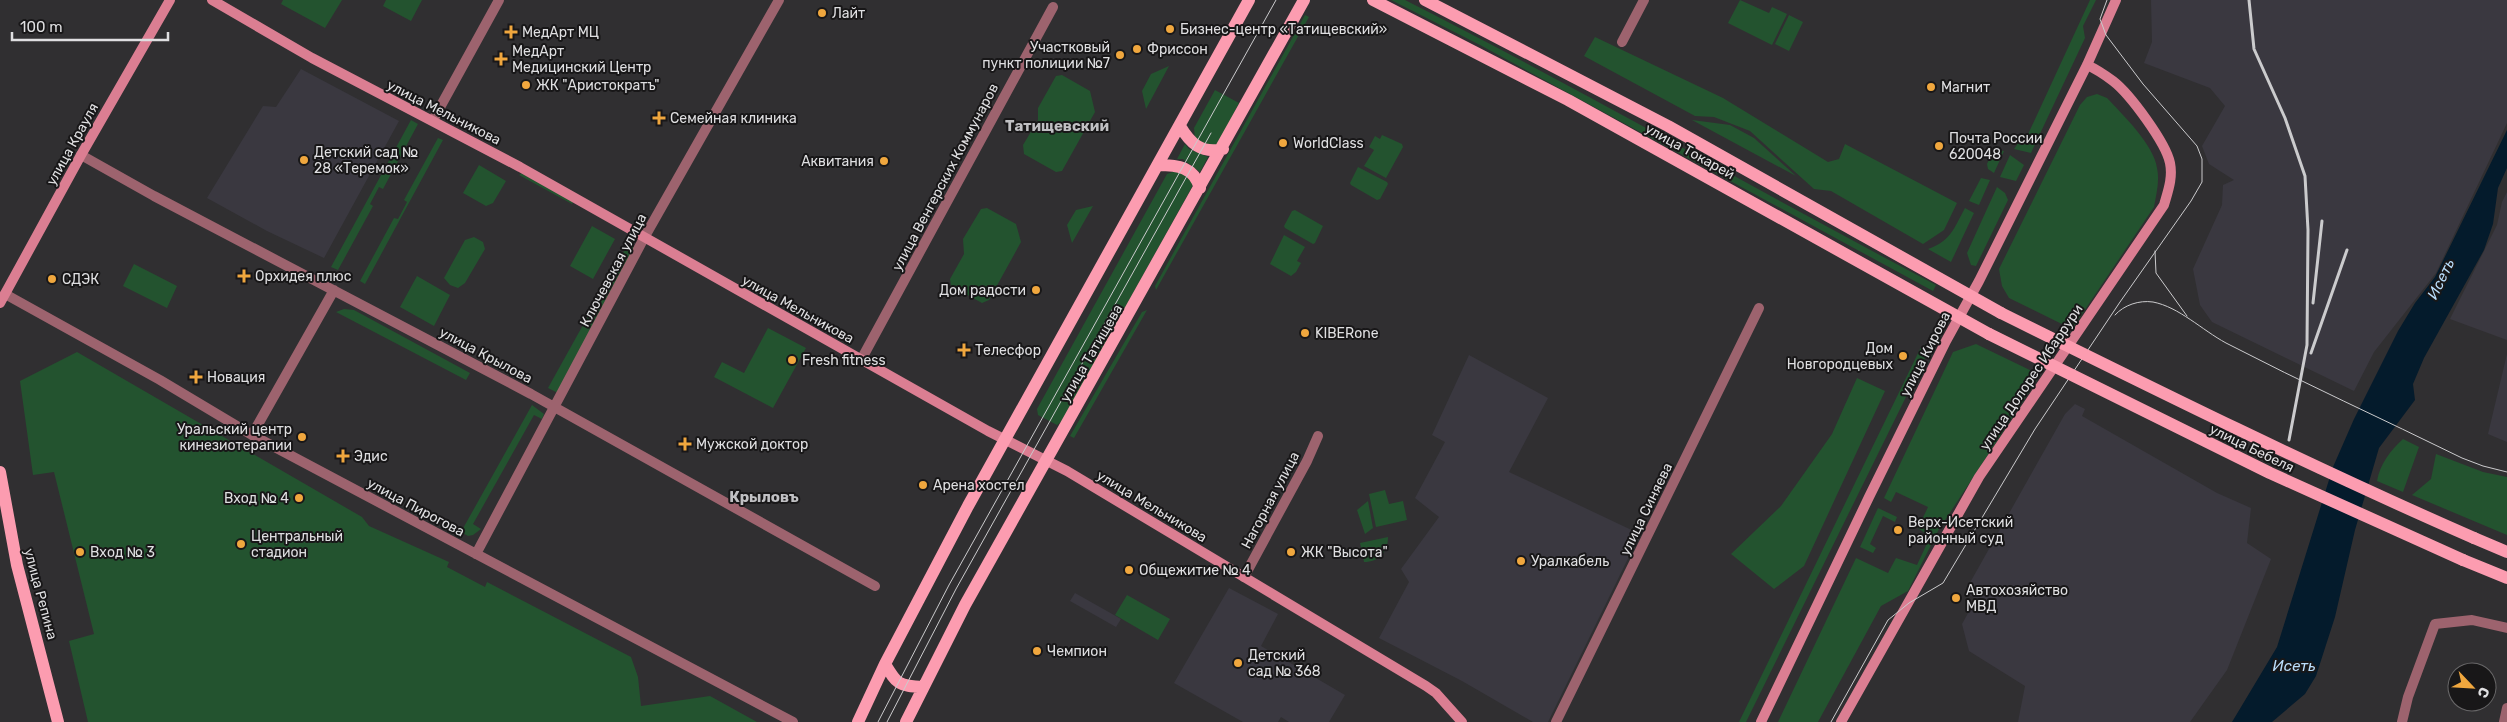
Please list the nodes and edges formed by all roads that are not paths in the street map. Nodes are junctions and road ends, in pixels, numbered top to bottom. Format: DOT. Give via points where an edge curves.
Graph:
graph roads {
  1 [pos="170,0"];
  2 [pos="212,0"];
  3 [pos="499,0"];
  4 [pos="779,0"];
  5 [pos="1249,0"];
  6 [pos="1304,0"];
  7 [pos="1373,0"];
  8 [pos="1425,0"];
  9 [pos="1644,0"];
  10 [pos="2116,0"];
  11 [pos="1053,6"];
  12 [pos="1622,42"];
  13 [pos="2087,65"];
  14 [pos="433,120"];
  15 [pos="1180,126"];
  16 [pos="1223,149"];
  17 [pos="81,154"];
  18 [pos="1158,166"];
  19 [pos="1200,188"];
  20 [pos="644,238"];
  21 [pos="334,290"];
  22 [pos="1971,296"];
  23 [pos="2,299"];
  24 [pos="1759,308"];
  25 [pos="2001,313"];
  26 [pos="1958,318"];
  27 [pos="1989,334"];
  28 [pos="861,360"];
  29 [pos="555,408"];
  30 [pos="252,435"];
  31 [pos="1318,436"];
  32 [pos="1005,441"];
  33 [pos="1046,462"];
  34 [pos="0,472"];
  35 [pos="2507,552"];
  36 [pos="476,554"];
  37 [pos="1244,577"];
  38 [pos="2507,578"];
  39 [pos="875,586"];
  40 [pos="2507,628"];
  41 [pos="885,664"];
  42 [pos="923,688"];
  43 [pos="2507,708"];
  44 [pos="58,722"];
  45 [pos="793,722"];
  46 [pos="858,722"];
  47 [pos="906,722"];
  48 [pos="1462,722"];
  49 [pos="1556,722"];
  50 [pos="1761,722"];
  51 [pos="1841,722"];
  52 [pos="2402,722"];
  53 [pos="2504,722"];
  1 -- 17 [label="main road, улица Крауля"];
  2 -- 14 [label="main road, улица Мельникова" via="312,58"];
  3 -- 14 [label="street"];
  4 -- 20 [label="street, Ключевская улица"];
  5 -- 15 [label="main road"];
  6 -- 16 [label="main road, улица Татищева"];
  7 -- 26 [label="main road, улица Токарей" via="1568,100"];
  8 -- 22 [label="main road, улица Токарей" via="1668,126"];
  9 -- 12 [label="street"];
  10 -- 13 [label="main road, улица Кирова"];
  11 -- 28 [label="street, улица Венгерских Коммунаров"];
  13 -- 22 [label="main road, улица Кирова"];
  13 -- 51 [label="main road, улица Долорес Ибаррури" via="2119,86 2166,149 2170,184 2164,205 1979,476"];
  14 -- 20 [label="main road, улица Мельникова"];
  15 -- 16 [label="main road" via="1187,138 1202,149"];
  15 -- 18 [label="main road"];
  16 -- 19 [label="main road, улица Татищева"];
  17 -- 21 [label="street, улица Крылова"];
  17 -- 23 [label="main road, улица Крауля"];
  18 -- 19 [label="main road" via="1183,167 1197,178"];
  18 -- 32 [label="main road"];
  19 -- 33 [label="main road, улица Татищева"];
  20 -- 28 [label="main road, улица Мельникова"];
  20 -- 29 [label="street, Ключевская улица"];
  21 -- 29 [label="street, улица Крылова"];
  21 -- 30 [label="street"];
  22 -- 25 [label="main road, улица Токарей"];
  22 -- 26 [label="main road, улица Кирова"];
  23 -- 30 [label="street, улица Пирогова" via="160,380"];
  24 -- 49 [label="street, улица Синяева"];
  25 -- 35 [label="main road, улица Бебеля, bridge" via="2229,427"];
  26 -- 27 [label="main road, улица Токарей"];
  26 -- 50 [label="main road, улица Кирова"];
  27 -- 38 [label="main road, улица Бебеля, bridge" via="2270,474"];
  28 -- 32 [label="main road, улица Мельникова"];
  29 -- 36 [label="street, Ключевская улица"];
  29 -- 39 [label="street, улица Крылова"];
  30 -- 36 [label="street, улица Пирогова"];
  31 -- 37 [label="street, Нагорная улица"];
  32 -- 33 [label="main road, улица Мельникова"];
  32 -- 41 [label="main road"];
  33 -- 37 [label="main road, улица Мельникова" via="1067,471"];
  33 -- 42 [label="main road, улица Татищева"];
  34 -- 44 [label="main road, улица Репина" via="17,565"];
  36 -- 45 [label="street, улица Пирогова"];
  37 -- 48 [label="main road, улица Мельникова" via="1426,686"];
  40 -- 52 [label="street" via="2472,620 2434,624"];
  41 -- 42 [label="main road" via="896,683"];
  41 -- 46 [label="main road"];
  42 -- 47 [label="main road, улица Татищева"];
  43 -- 53 [label="street"];
}
